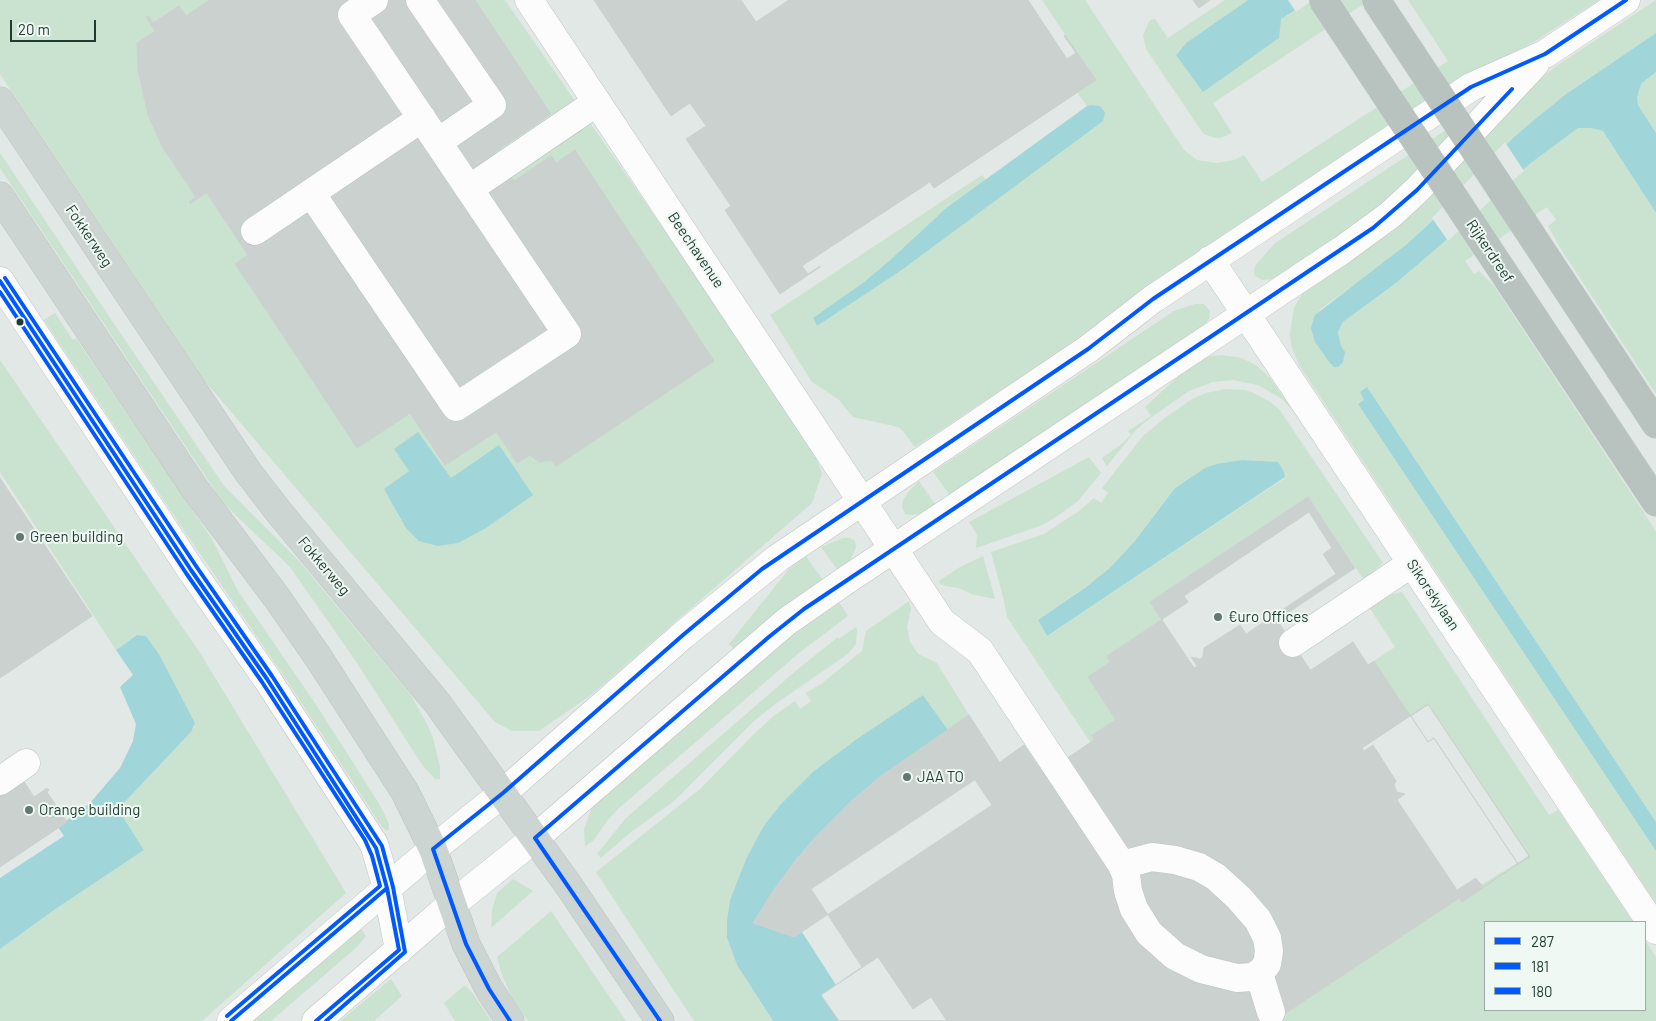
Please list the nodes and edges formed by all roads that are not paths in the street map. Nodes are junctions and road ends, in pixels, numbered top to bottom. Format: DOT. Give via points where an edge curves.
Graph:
graph roads {
  1 [pos="374,0"];
  2 [pos="420,0"];
  3 [pos="529,0"];
  4 [pos="1323,0"];
  5 [pos="1376,0"];
  6 [pos="1626,0"];
  7 [pos="1545,54"];
  8 [pos="0,101"];
  9 [pos="597,102"];
  10 [pos="422,118"];
  11 [pos="438,142"];
  12 [pos="469,189"];
  13 [pos="311,193"];
  14 [pos="0,196"];
  15 [pos="255,231"];
  16 [pos="1210,260"];
  17 [pos="0,281"];
  18 [pos="1247,314"];
  19 [pos="1656,424"];
  20 [pos="862,500"];
  21 [pos="1656,502"];
  22 [pos="893,549"];
  23 [pos="1412,563"];
  24 [pos="1293,643"];
  25 [pos="26,763"];
  26 [pos="0,781"];
  27 [pos="503,793"];
  28 [pos="534,838"];
  29 [pos="433,849"];
  30 [pos="1122,864"];
  31 [pos="387,888"];
  32 [pos="452,905"];
  33 [pos="1656,930"];
  34 [pos="399,950"];
  35 [pos="1259,973"];
  36 [pos="1271,1012"];
  37 [pos="230,1021"];
  38 [pos="316,1021"];
  39 [pos="510,1021"];
  40 [pos="660,1021"];
  1 -- 10 [label="street" via="352,15"];
  2 -- 11 [label="street" via="492,106"];
  3 -- 9 [label="street, Beechavenue"];
  4 -- 21 [label="highway, Rijkerdreef, bridge"];
  5 -- 19 [label="highway, bridge"];
  6 -- 7 [label="street"];
  7 -- 16 [label="street" via="1471,87"];
  7 -- 18 [label="street" via="1390,215"];
  8 -- 27 [label="main road, Fokkerweg" via="261,490 438,704"];
  9 -- 12 [label="street"];
  9 -- 20 [label="street, Beechavenue"];
  10 -- 11 [label="street"];
  10 -- 13 [label="street"];
  11 -- 12 [label="street"];
  12 -- 13 [label="street" via="567,334 456,407"];
  13 -- 15 [label="street"];
  14 -- 29 [label="main road" via="195,489 323,664 405,792"];
  16 -- 18 [label="street, Sikorskylaan"];
  16 -- 20 [label="street" via="1088,350"];
  17 -- 31 [label="street" via="191,570 268,679 370,837"];
  18 -- 22 [label="street"];
  18 -- 23 [label="street, Sikorskylaan"];
  20 -- 22 [label="street, Beechavenue"];
  20 -- 27 [label="street" via="752,578"];
  22 -- 28 [label="street" via="780,627"];
  22 -- 30 [label="street, Beechavenue" via="942,622 980,651"];
  23 -- 24 [label="street"];
  23 -- 33 [label="street, Sikorskylaan"];
  25 -- 26 [label="street"];
  27 -- 28 [label="main road, Fokkerweg"];
  27 -- 29 [label="street"];
  28 -- 32 [label="street"];
  28 -- 40 [label="main road, Fokkerweg"];
  29 -- 31 [label="street"];
  29 -- 32 [label="main road"];
  30 -- 35 [label="street" via="1134,909 1142,925 1160,944 1182,960 1214,974 1243,978"];
  30 -- 35 [label="street" via="1163,858 1188,863 1216,877 1239,898 1264,929 1269,946 1268,958"];
  31 -- 34 [label="street"];
  31 -- 37 [label="street"];
  32 -- 34 [label="street"];
  32 -- 39 [label="main road" via="470,953"];
  34 -- 38 [label="street"];
  35 -- 36 [label="street"];
}
